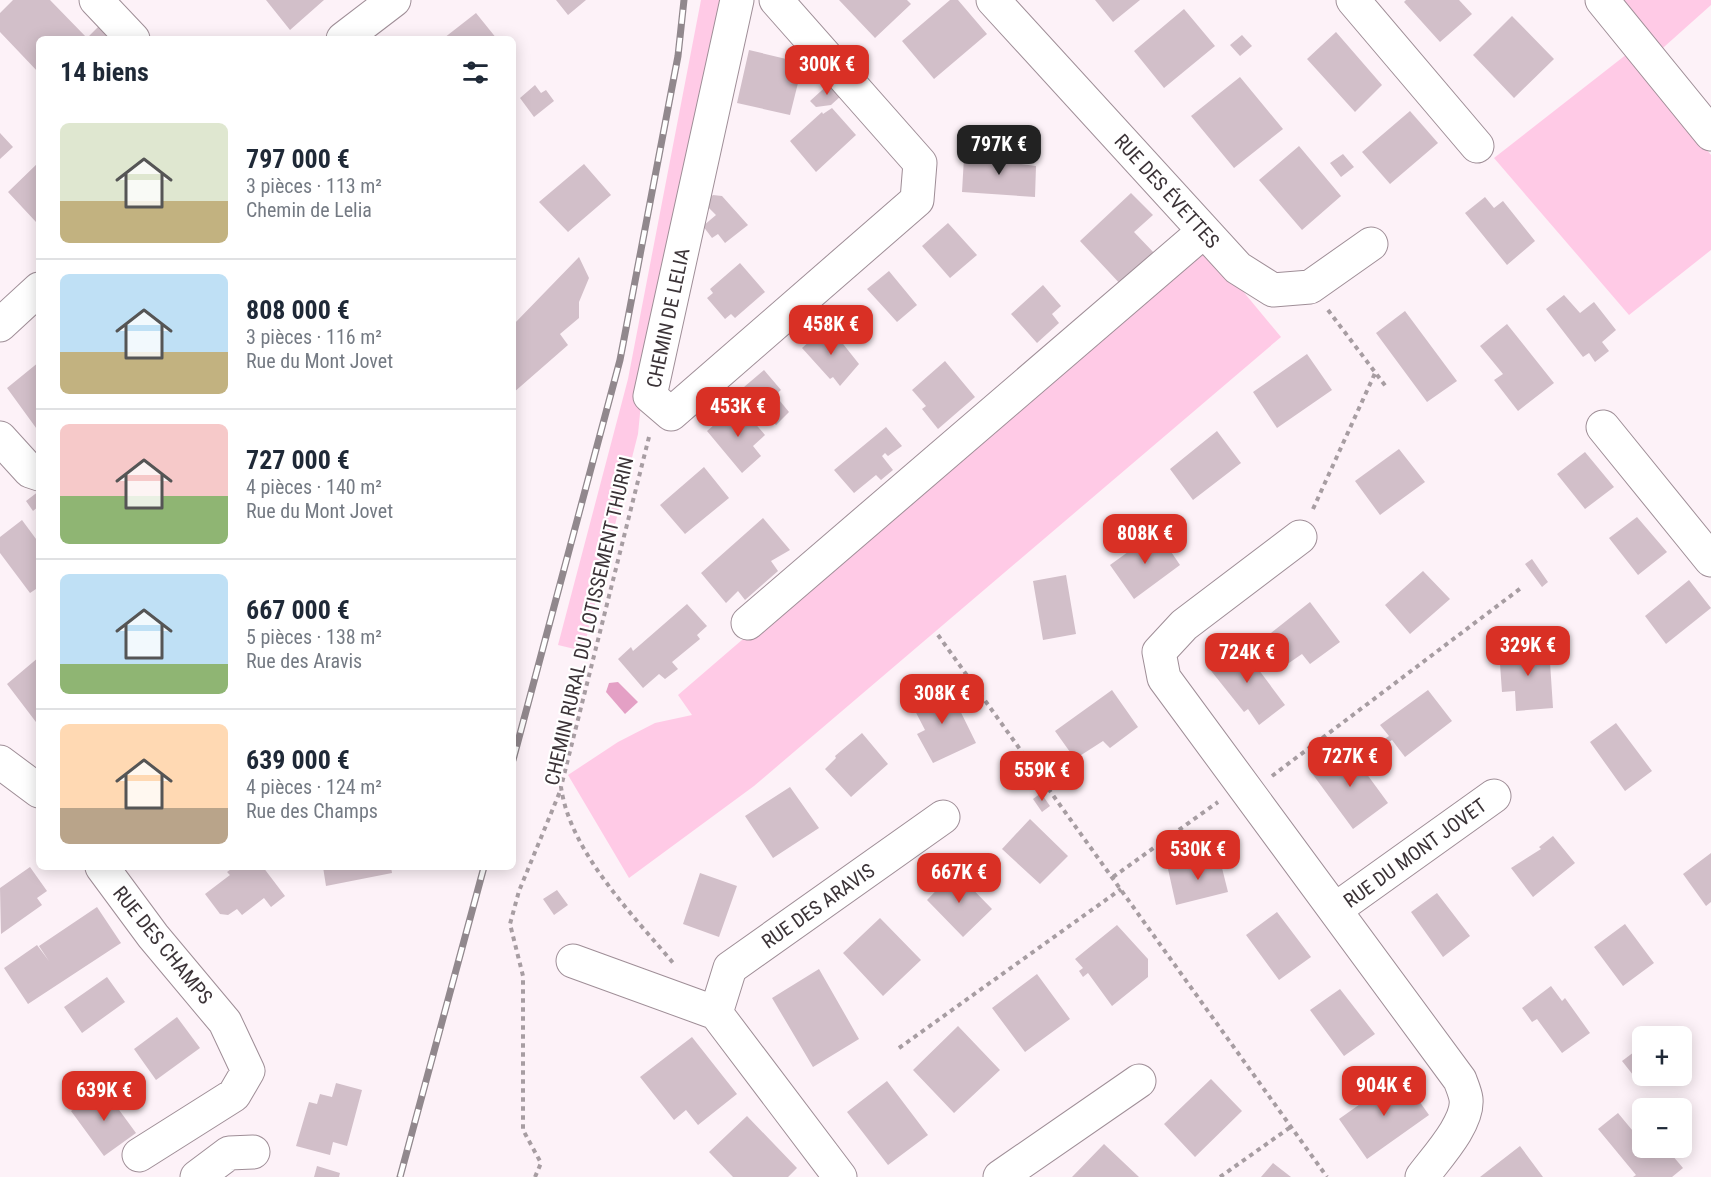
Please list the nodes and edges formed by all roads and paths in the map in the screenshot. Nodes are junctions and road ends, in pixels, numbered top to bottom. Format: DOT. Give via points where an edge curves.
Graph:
graph roads {
  1 [pos="96,0"];
  2 [pos="394,0"];
  3 [pos="737,0"];
  4 [pos="776,0"];
  5 [pos="993,0"];
  6 [pos="1353,0"];
  7 [pos="1602,0"];
  8 [pos="130,36"];
  9 [pos="347,36"];
  10 [pos="1711,134"];
  11 [pos="1477,146"];
  12 [pos="1203,232"];
  13 [pos="1371,244"];
  14 [pos="1310,287"];
  15 [pos="36,292"];
  16 [pos="0,325"];
  17 [pos="1376,371"];
  18 [pos="1387,388"];
  19 [pos="660,404"];
  20 [pos="1603,427"];
  21 [pos="0,438"];
  22 [pos="36,473"];
  23 [pos="1300,537"];
  24 [pos="1711,560"];
  25 [pos="1521,588"];
  26 [pos="748,623"];
  27 [pos="938,635"];
  28 [pos="0,762"];
  29 [pos="561,788"];
  30 [pos="1246,788"];
  31 [pos="36,789"];
  32 [pos="1494,796"];
  33 [pos="943,817"];
  34 [pos="104,870"];
  35 [pos="1113,877"];
  36 [pos="1121,889"];
  37 [pos="1336,909"];
  38 [pos="573,961"];
  39 [pos="677,968"];
  40 [pos="716,1013"];
  41 [pos="899,1048"];
  42 [pos="1139,1081"];
  43 [pos="1292,1126"];
  44 [pos="253,1152"];
  45 [pos="139,1155"];
  46 [pos="197,1177"];
  47 [pos="535,1177"];
  48 [pos="840,1177"];
  49 [pos="1000,1177"];
  50 [pos="1220,1177"];
  51 [pos="1327,1177"];
  52 [pos="1422,1177"];
  1 -- 8 [label="street"];
  2 -- 9 [label="street"];
  3 -- 19 [label="street, CHEMIN DE LELIA" via="650,396"];
  4 -- 19 [label="street, CHEMIN DE LELIA" via="920,163 917,200 671,414"];
  5 -- 12 [label="street, RUE DES ÉVETTES"];
  6 -- 11 [label="street"];
  7 -- 10 [label="street"];
  12 -- 14 [label="street, RUE DES ÉVETTES" via="1238,268 1273,290"];
  12 -- 26 [label="street"];
  13 -- 14 [label="street"];
  14 -- 17 [label="path"];
  15 -- 16 [label="street"];
  17 -- 18 [label="path"];
  17 -- 23 [label="path"];
  19 -- 29 [label="path, CHEMIN RURAL DU LOTISSEMENT THURIN" via="641,464"];
  20 -- 24 [label="street"];
  21 -- 22 [label="street"];
  23 -- 30 [label="street, RUE DU MONT JOVET" via="1185,625 1159,652 1164,678"];
  25 -- 30 [label="path"];
  27 -- 35 [label="path"];
  28 -- 31 [label="street"];
  29 -- 39 [label="path, CHEMIN RURAL DU LOTISSEMENT THURIN" via="568,819 589,857"];
  29 -- 47 [label="path" via="519,891 510,924 523,976 523,1130 541,1163"];
  30 -- 35 [label="path"];
  30 -- 37 [label="street, RUE DU MONT JOVET"];
  32 -- 37 [label="street, RUE DU MONT JOVET"];
  33 -- 40 [label="street, RUE DES ARAVIS" via="730,969"];
  34 -- 45 [label="street, RUE DES CHAMPS" via="225,1022 248,1071 234,1095"];
  35 -- 36 [label="path"];
  36 -- 41 [label="path"];
  36 -- 43 [label="path"];
  37 -- 52 [label="street, RUE DU MONT JOVET" via="1460,1080 1466,1100 1463,1117"];
  38 -- 40 [label="street"];
  40 -- 48 [label="street"];
  42 -- 49 [label="street"];
  43 -- 50 [label="path"];
  43 -- 51 [label="path"];
  44 -- 46 [label="street" via="229,1153"];
}
